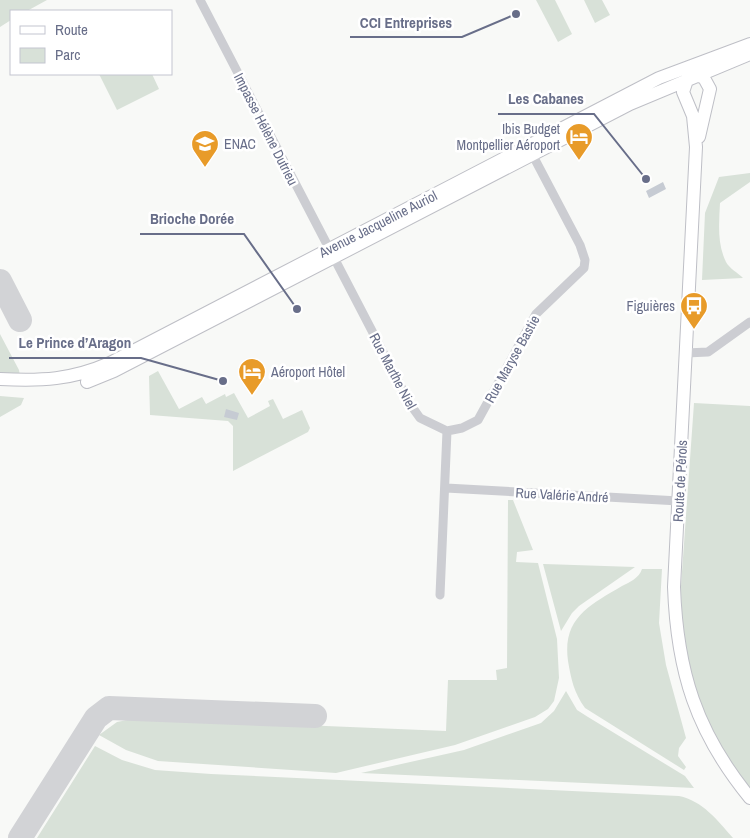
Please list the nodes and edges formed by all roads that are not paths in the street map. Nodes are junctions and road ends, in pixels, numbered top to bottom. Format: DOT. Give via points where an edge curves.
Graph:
graph roads {
  1 [pos="200,0"];
  2 [pos="750,45"];
  3 [pos="750,54"];
  4 [pos="733,61"];
  5 [pos="673,72"];
  6 [pos="690,74"];
  7 [pos="655,92"];
  8 [pos="710,97"];
  9 [pos="686,98"];
  10 [pos="696,147"];
  11 [pos="530,150"];
  12 [pos="331,253"];
  13 [pos="750,322"];
  14 [pos="686,353"];
  15 [pos="0,379"];
  16 [pos="0,386"];
  17 [pos="447,432"];
  18 [pos="446,488"];
  19 [pos="679,501"];
  20 [pos="440,595"];
  21 [pos="750,798"];
  1 -- 12 [label="street, Impasse Hélène Dutrieu"];
  2 -- 5 [label="main road, Avenue Jacqueline Auriol"];
  2 -- 6 [label="main road"];
  3 -- 4 [label="main road, Avenue Jacqueline Auriol"];
  4 -- 6 [label="main road, Avenue Jacqueline Auriol"];
  4 -- 8 [label="main road, Route de Pérols" via="723,68"];
  5 -- 6 [label="main road"];
  5 -- 11 [label="main road, Avenue Jacqueline Auriol"];
  6 -- 7 [label="main road, Avenue Jacqueline Auriol"];
  6 -- 8 [label="main road" via="709,84"];
  6 -- 9 [label="main road" via="683,89"];
  7 -- 9 [label="main road" via="670,92"];
  7 -- 11 [label="main road, Avenue Jacqueline Auriol"];
  8 -- 9 [label="main road" via="698,104"];
  8 -- 10 [label="main road, Route de Pérols"];
  9 -- 10 [label="main road, Route de Pérols" via="693,116"];
  10 -- 14 [label="main road, Route de Pérols"];
  11 -- 12 [label="main road, Avenue Jacqueline Auriol"];
  11 -- 17 [label="street, Rue Maryse Bastie" via="580,245 584,268 536,314 478,420"];
  12 -- 15 [label="main road, Avenue Jacqueline Auriol" via="87,373 60,380"];
  12 -- 16 [label="main road, Avenue Jacqueline Auriol" via="90,381 62,387"];
  12 -- 17 [label="street, Rue Marthe Niel" via="415,413"];
  13 -- 14 [label="street" via="708,352"];
  14 -- 19 [label="main road, Route de Pérols"];
  17 -- 18 [label="street"];
  18 -- 19 [label="street, Rue Valérie André"];
  18 -- 20 [label="street"];
  19 -- 21 [label="main road, Route de Pérols" via="674,587 680,659 700,719 717,752"];
}
